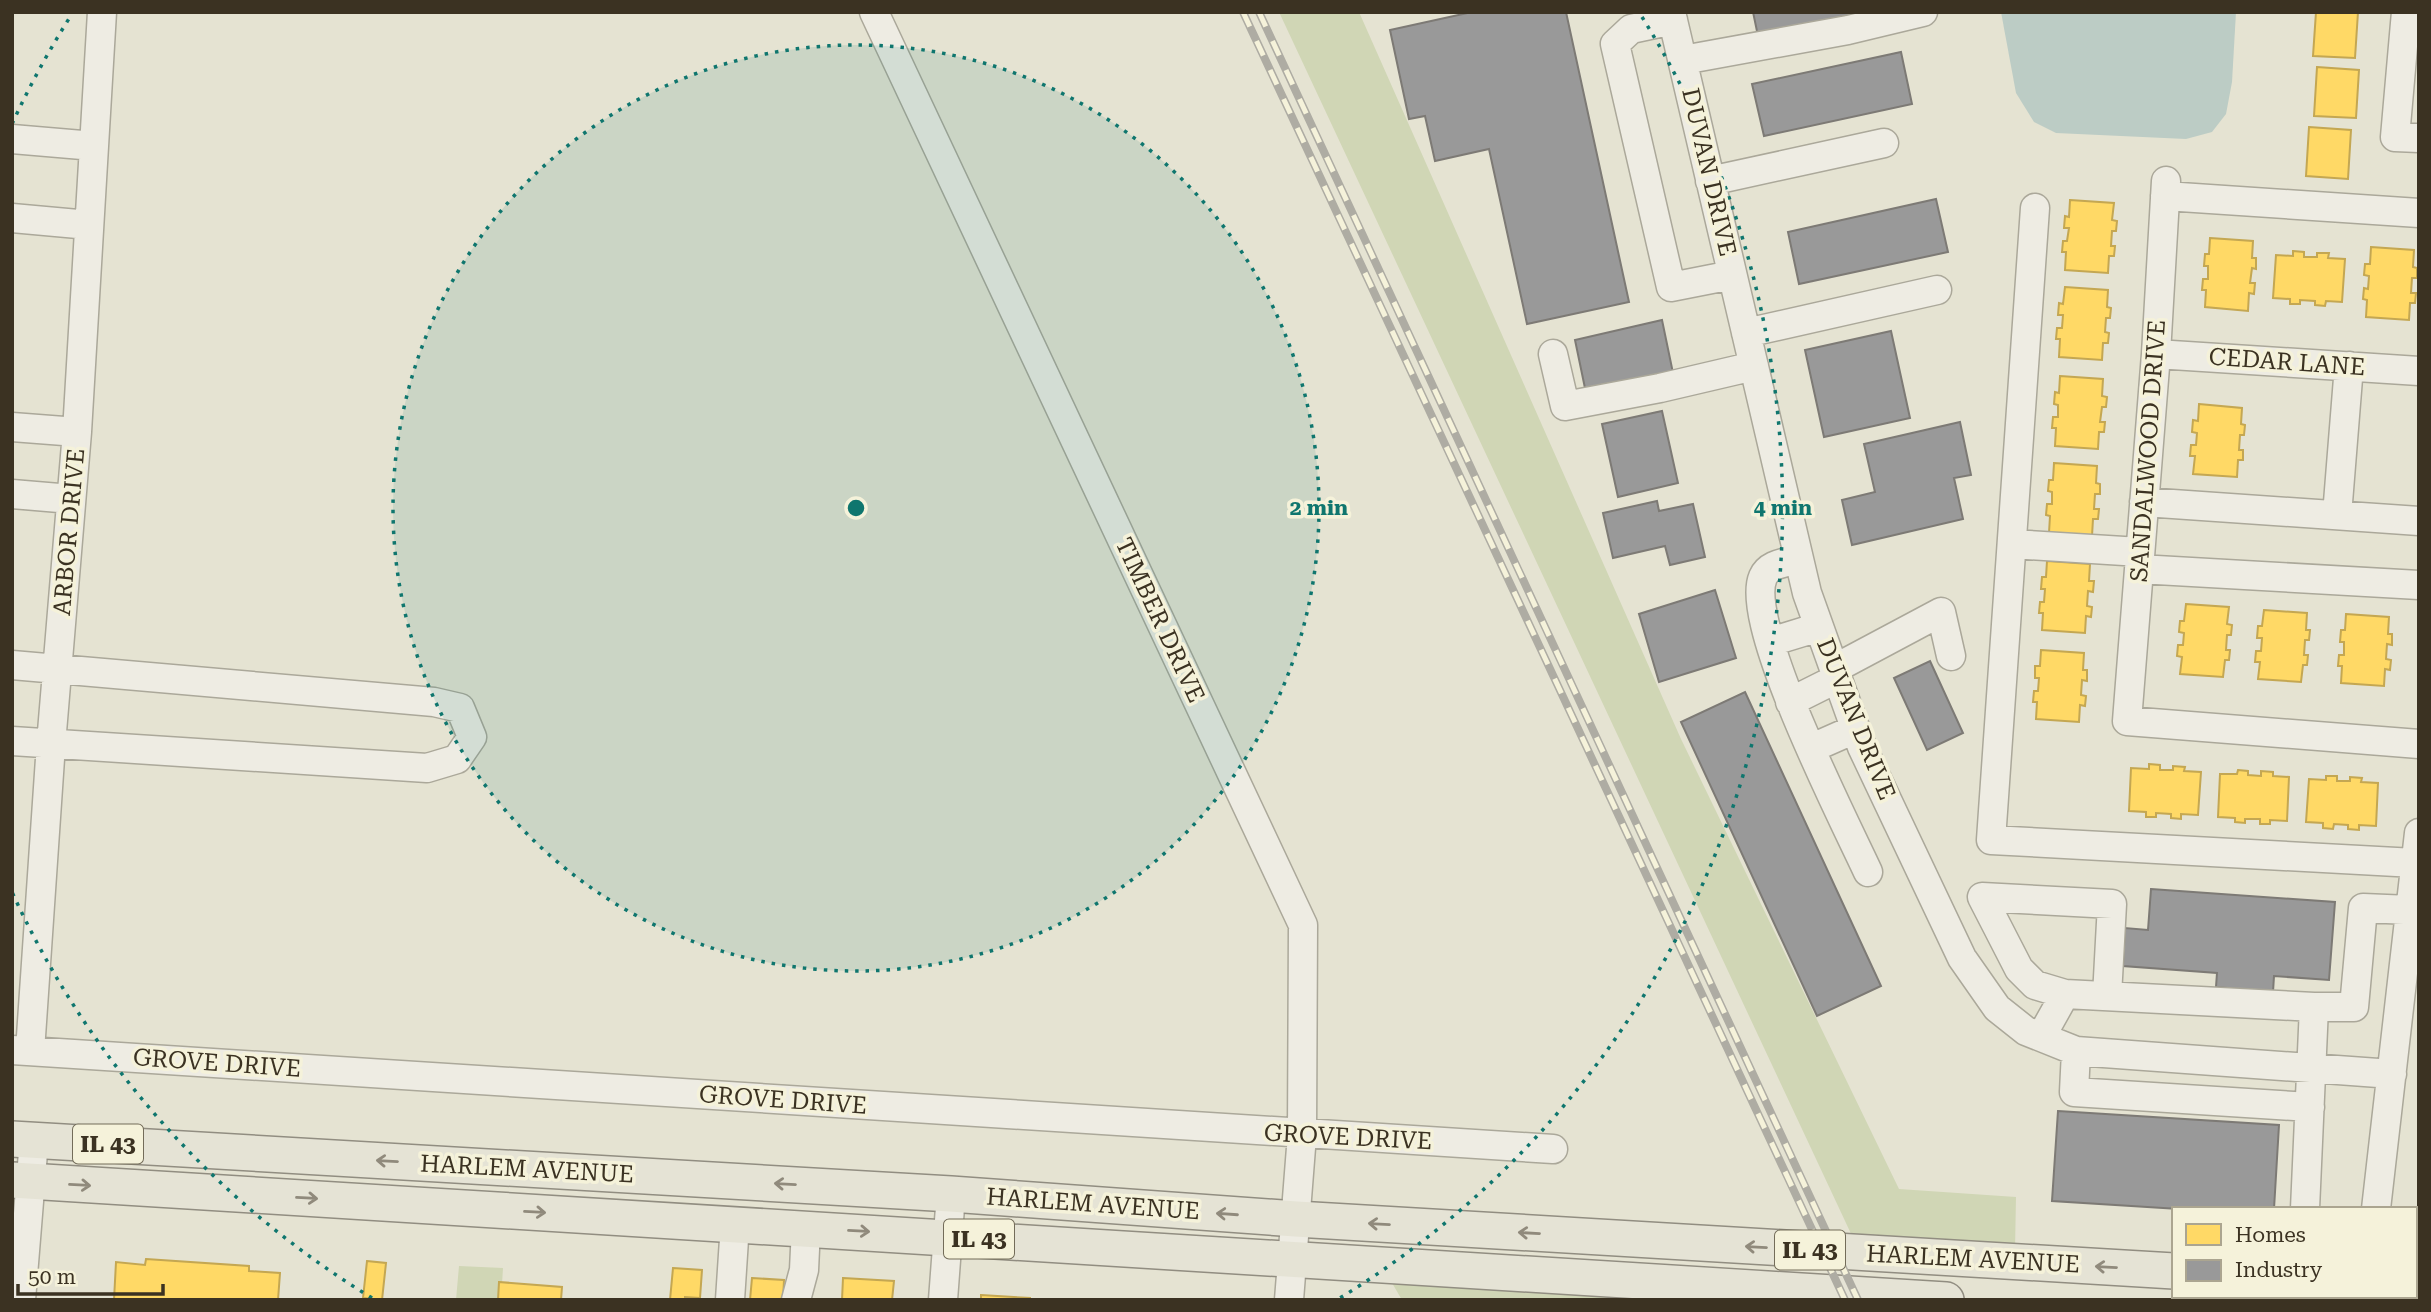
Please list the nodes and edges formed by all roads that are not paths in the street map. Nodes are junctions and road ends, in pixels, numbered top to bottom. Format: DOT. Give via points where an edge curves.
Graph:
graph roads {
  1 [pos="102,12"];
  2 [pos="874,12"];
  3 [pos="1923,12"];
  4 [pos="2406,12"];
  5 [pos="1672,16"];
  6 [pos="1683,61"];
  7 [pos="2419,138"];
  8 [pos="12,139"];
  9 [pos="1884,143"];
  10 [pos="94,146"];
  11 [pos="1710,181"];
  12 [pos="2035,208"];
  13 [pos="2419,213"];
  14 [pos="12,218"];
  15 [pos="89,225"];
  16 [pos="1732,275"];
  17 [pos="1937,290"];
  18 [pos="1746,333"];
  19 [pos="1553,354"];
  20 [pos="2156,354"];
  21 [pos="1754,366"];
  22 [pos="2349,366"];
  23 [pos="2419,371"];
  24 [pos="12,427"];
  25 [pos="77,432"];
  26 [pos="12,494"];
  27 [pos="71,499"];
  28 [pos="2144,502"];
  29 [pos="2337,515"];
  30 [pos="2419,521"];
  31 [pos="2012,544"];
  32 [pos="1799,559"];
  33 [pos="2139,561"];
  34 [pos="2419,585"];
  35 [pos="1819,627"];
  36 [pos="1770,642"];
  37 [pos="1951,656"];
  38 [pos="12,665"];
  39 [pos="58,669"];
  40 [pos="1836,674"];
  41 [pos="1790,702"];
  42 [pos="1855,729"];
  43 [pos="12,741"];
  44 [pos="51,744"];
  45 [pos="2419,744"];
  46 [pos="1812,748"];
  47 [pos="1882,789"];
  48 [pos="1839,810"];
  49 [pos="2419,833"];
  50 [pos="2416,863"];
  51 [pos="1868,873"];
  52 [pos="2410,911"];
  53 [pos="2065,994"];
  54 [pos="2107,996"];
  55 [pos="2314,1007"];
  56 [pos="2041,1037"];
  57 [pos="21,1051"];
  58 [pos="2076,1051"];
  59 [pos="2150,1056"];
  60 [pos="2312,1068"];
  61 [pos="2392,1074"];
  62 [pos="2147,1097"];
  63 [pos="2310,1107"];
  64 [pos="1302,1135"];
  65 [pos="23,1139"];
  66 [pos="1553,1149"];
  67 [pos="606,1173"];
  68 [pos="21,1181"];
  69 [pos="951,1194"];
  70 [pos="2305,1207"];
  71 [pos="2376,1207"];
  72 [pos="603,1216"];
  73 [pos="1296,1219"];
  74 [pos="735,1224"];
  75 [pos="806,1228"];
  76 [pos="947,1237"];
  77 [pos="1293,1260"];
  78 [pos="2172,1271"];
  79 [pos="21,1300"];
  80 [pos="730,1300"];
  81 [pos="796,1300"];
  82 [pos="943,1300"];
  83 [pos="1289,1300"];
  84 [pos="1946,1300"];
  1 -- 10 [label="street, ARBOR DRIVE"];
  2 -- 64 [label="street, TIMBER DRIVE" via="1303,925"];
  3 -- 6 [label="street"];
  4 -- 7 [label="street" via="2395,137"];
  5 -- 6 [label="street, DUVAN DRIVE"];
  5 -- 16 [label="street" via="1631,29 1615,44 1664,260 1671,287"];
  6 -- 11 [label="street, DUVAN DRIVE"];
  8 -- 10 [label="street"];
  9 -- 11 [label="street"];
  10 -- 15 [label="street, ARBOR DRIVE"];
  11 -- 16 [label="street, DUVAN DRIVE"];
  12 -- 31 [label="street"];
  13 -- 20 [label="street, SANDALWOOD DRIVE" via="2165,188"];
  14 -- 15 [label="street"];
  15 -- 25 [label="street, ARBOR DRIVE"];
  16 -- 18 [label="street, DUVAN DRIVE"];
  17 -- 18 [label="street"];
  18 -- 21 [label="street, DUVAN DRIVE"];
  19 -- 21 [label="street" via="1565,406"];
  20 -- 22 [label="street, CEDAR LANE"];
  20 -- 28 [label="street, SANDALWOOD DRIVE"];
  21 -- 32 [label="street, DUVAN DRIVE"];
  22 -- 23 [label="street, CEDAR LANE"];
  22 -- 29 [label="street"];
  24 -- 25 [label="street"];
  25 -- 27 [label="street, ARBOR DRIVE"];
  26 -- 27 [label="street"];
  27 -- 39 [label="street, ARBOR DRIVE"];
  28 -- 29 [label="street"];
  28 -- 33 [label="street, SANDALWOOD DRIVE"];
  29 -- 30 [label="street"];
  31 -- 33 [label="street"];
  31 -- 50 [label="street" via="1991,839"];
  32 -- 35 [label="street, DUVAN DRIVE"];
  32 -- 36 [label="street" via="1771,566 1761,580 1760,603"];
  33 -- 34 [label="street"];
  33 -- 45 [label="street, SANDALWOOD DRIVE" via="2126,721"];
  35 -- 36 [label="street"];
  35 -- 40 [label="street, DUVAN DRIVE"];
  36 -- 41 [label="street"];
  37 -- 40 [label="street" via="1941,612"];
  38 -- 39 [label="street"];
  39 -- 44 [label="street, ARBOR DRIVE"];
  39 -- 44 [label="street" via="434,702 460,708 472,737 457,760 426,768"];
  40 -- 41 [label="street"];
  40 -- 42 [label="street, DUVAN DRIVE"];
  41 -- 46 [label="street"];
  42 -- 46 [label="street"];
  42 -- 47 [label="street, DUVAN DRIVE"];
  43 -- 44 [label="street"];
  44 -- 57 [label="street, ARBOR DRIVE"];
  46 -- 48 [label="street"];
  47 -- 48 [label="street"];
  47 -- 56 [label="street, DUVAN DRIVE" via="1962,958 1997,1008"];
  48 -- 51 [label="street"];
  49 -- 50 [label="street"];
  50 -- 52 [label="street"];
  52 -- 55 [label="street" via="2363,908 2354,1007"];
  52 -- 61 [label="street"];
  53 -- 54 [label="street"];
  53 -- 54 [label="street" via="2035,985 2019,969 1982,897 2112,904"];
  53 -- 56 [label="street"];
  54 -- 55 [label="street"];
  55 -- 60 [label="street"];
  56 -- 58 [label="street, DUVAN DRIVE"];
  57 -- 64 [label="street, GROVE DRIVE"];
  58 -- 59 [label="street, DUVAN DRIVE"];
  58 -- 62 [label="street" via="2074,1092"];
  59 -- 60 [label="street, DUVAN DRIVE"];
  59 -- 62 [label="street"];
  60 -- 61 [label="street, DUVAN DRIVE"];
  60 -- 63 [label="street"];
  61 -- 71 [label="street"];
  62 -- 63 [label="street"];
  63 -- 70 [label="street"];
  64 -- 66 [label="street, GROVE DRIVE"];
  64 -- 73 [label="street, TIMBER DRIVE"];
  67 -- 65 [label="main road, HARLEM AVENUE / IL 43, one-way"];
  65 -- 68 [label="street"];
  69 -- 67 [label="main road, HARLEM AVENUE / IL 43, one-way"];
  67 -- 72 [label="main road"];
  68 -- 72 [label="main road, HARLEM AVENUE / IL 43, one-way"];
  68 -- 79 [label="street"];
  73 -- 69 [label="main road, HARLEM AVENUE / IL 43, one-way"];
  69 -- 76 [label="street"];
  72 -- 74 [label="main road, HARLEM AVENUE / IL 43"];
  73 -- 77 [label="street, TIMBER DRIVE"];
  78 -- 73 [label="main road, HARLEM AVENUE / IL 43, one-way"];
  74 -- 75 [label="main road, HARLEM AVENUE / IL 43"];
  74 -- 80 [label="street"];
  75 -- 76 [label="main road, HARLEM AVENUE / IL 43, one-way"];
  75 -- 81 [label="street" via="804,1270"];
  76 -- 77 [label="main road, HARLEM AVENUE / IL 43"];
  76 -- 82 [label="street"];
  77 -- 83 [label="street, TIMBER DRIVE"];
  77 -- 84 [label="main road, HARLEM AVENUE / IL 43"];
}
